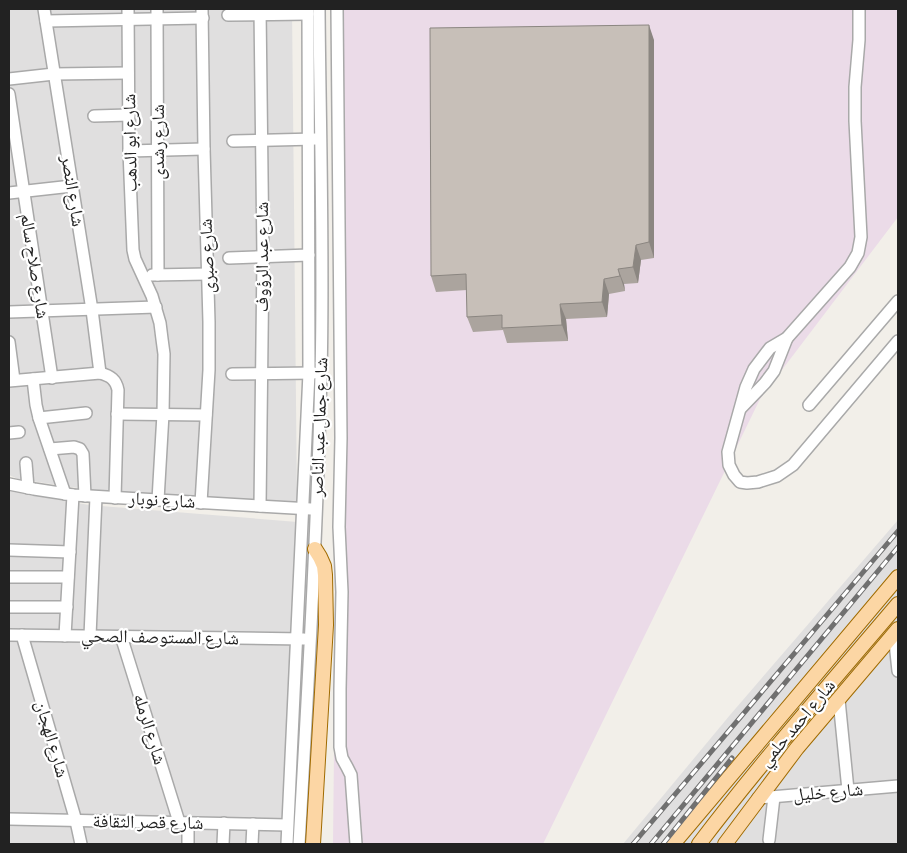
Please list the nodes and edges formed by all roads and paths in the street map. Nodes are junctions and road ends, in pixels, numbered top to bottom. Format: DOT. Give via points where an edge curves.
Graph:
graph roads {
  1 [pos="44,9"];
  2 [pos="319,9"];
  3 [pos="337,9"];
  4 [pos="859,9"];
  5 [pos="261,12"];
  6 [pos="308,12"];
  7 [pos="203,13"];
  8 [pos="128,14"];
  9 [pos="157,14"];
  10 [pos="228,15"];
  11 [pos="46,21"];
  12 [pos="54,74"];
  13 [pos="128,74"];
  14 [pos="9,79"];
  15 [pos="9,94"];
  16 [pos="129,115"];
  17 [pos="94,116"];
  18 [pos="314,139"];
  19 [pos="262,140"];
  20 [pos="233,141"];
  21 [pos="204,149"];
  22 [pos="129,150"];
  23 [pos="158,150"];
  24 [pos="72,186"];
  25 [pos="24,191"];
  26 [pos="9,193"];
  27 [pos="309,256"];
  28 [pos="263,257"];
  29 [pos="229,258"];
  30 [pos="208,274"];
  31 [pos="143,275"];
  32 [pos="158,275"];
  33 [pos="898,301"];
  34 [pos="156,307"];
  35 [pos="92,310"];
  36 [pos="42,311"];
  37 [pos="9,312"];
  38 [pos="787,338"];
  39 [pos="898,341"];
  40 [pos="9,342"];
  41 [pos="309,373"];
  42 [pos="321,373"];
  43 [pos="100,374"];
  44 [pos="232,374"];
  45 [pos="262,374"];
  46 [pos="52,378"];
  47 [pos="33,379"];
  48 [pos="11,380"];
  49 [pos="809,405"];
  50 [pos="740,408"];
  51 [pos="86,413"];
  52 [pos="118,414"];
  53 [pos="163,414"];
  54 [pos="206,415"];
  55 [pos="39,418"];
  56 [pos="50,449"];
  57 [pos="26,463"];
  58 [pos="9,484"];
  59 [pos="28,488"];
  60 [pos="69,494"];
  61 [pos="91,496"];
  62 [pos="115,498"];
  63 [pos="158,500"];
  64 [pos="201,503"];
  65 [pos="260,506"];
  66 [pos="303,509"];
  67 [pos="316,510"];
  68 [pos="315,549"];
  69 [pos="9,550"];
  70 [pos="70,552"];
  71 [pos="9,577"];
  72 [pos="68,577"];
  73 [pos="894,582"];
  74 [pos="898,604"];
  75 [pos="9,607"];
  76 [pos="67,607"];
  77 [pos="896,631"];
  78 [pos="9,635"];
  79 [pos="22,635"];
  80 [pos="65,636"];
  81 [pos="90,636"];
  82 [pos="121,636"];
  83 [pos="297,638"];
  84 [pos="311,639"];
  85 [pos="898,671"];
  86 [pos="839,700"];
  87 [pos="898,786"];
  88 [pos="848,790"];
  89 [pos="774,797"];
  90 [pos="758,798"];
  91 [pos="9,819"];
  92 [pos="76,821"];
  93 [pos="183,822"];
  94 [pos="224,823"];
  95 [pos="252,824"];
  96 [pos="288,824"];
  97 [pos="769,840"];
  98 [pos="81,844"];
  99 [pos="188,844"];
  100 [pos="223,844"];
  101 [pos="252,844"];
  102 [pos="287,844"];
  103 [pos="299,844"];
  104 [pos="313,844"];
  105 [pos="356,844"];
  106 [pos="673,844"];
  107 [pos="699,844"];
  108 [pos="724,844"];
  1 -- 11 [label="street, شارع النصر"];
  2 -- 18 [label="street, شارع جمال عبد الناصر"];
  3 -- 105 [label="street" via="342,592 340,747 351,776"];
  4 -- 38 [label="street" via="854,121 860,245 850,267"];
  5 -- 6 [label="street"];
  5 -- 10 [label="street"];
  5 -- 19 [label="street, شارع عبد الرؤوف"];
  6 -- 18 [label="street, شارع جمال عبد الناصر"];
  7 -- 9 [label="street"];
  7 -- 21 [label="street, شارع صبرى"];
  8 -- 9 [label="street"];
  8 -- 11 [label="street"];
  8 -- 13 [label="street, شارع ابو الدهب"];
  9 -- 23 [label="street, شارع رشدى"];
  11 -- 12 [label="street, شارع النصر"];
  12 -- 13 [label="street"];
  12 -- 14 [label="street"];
  12 -- 24 [label="street, شارع النصر"];
  13 -- 16 [label="street, شارع ابو الدهب"];
  15 -- 25 [label="street, شارع صلاح سالم"];
  16 -- 17 [label="street"];
  16 -- 22 [label="street, شارع ابو الدهب"];
  18 -- 19 [label="street"];
  18 -- 27 [label="street, شارع جمال عبد الناصر"];
  18 -- 42 [label="street, شارع جمال عبد الناصر" via="322,258"];
  19 -- 20 [label="street"];
  19 -- 28 [label="street, شارع عبد الرؤوف"];
  21 -- 23 [label="street"];
  21 -- 30 [label="street, شارع صبرى"];
  22 -- 23 [label="street"];
  22 -- 31 [label="street, شارع ابو الدهب" via="133,250"];
  23 -- 32 [label="street, شارع رشدى"];
  24 -- 25 [label="street"];
  24 -- 35 [label="street, شارع النصر"];
  25 -- 26 [label="street"];
  25 -- 36 [label="street, شارع صلاح سالم"];
  27 -- 28 [label="street"];
  27 -- 41 [label="street, شارع جمال عبد الناصر"];
  28 -- 29 [label="street"];
  28 -- 45 [label="street, شارع عبد الرؤوف"];
  30 -- 32 [label="street"];
  30 -- 54 [label="street, شارع صبرى"];
  31 -- 32 [label="street"];
  31 -- 34 [label="street, شارع ابو الدهب"];
  33 -- 49 [label="street"];
  34 -- 35 [label="street"];
  34 -- 53 [label="street, شارع ابو الدهب" via="164,354"];
  35 -- 36 [label="street"];
  35 -- 43 [label="street, شارع النصر"];
  36 -- 37 [label="street"];
  36 -- 46 [label="street, شارع صلاح سالم"];
  38 -- 50 [label="street" via="774,371"];
  38 -- 50 [label="street" via="770,348 754,369"];
  39 -- 50 [label="street" via="799,458 777,476 747,483 740,482 732,471 728,452"];
  40 -- 48 [label="street"];
  41 -- 42 [label="street"];
  41 -- 45 [label="street"];
  41 -- 66 [label="street, شارع جمال عبد الناصر"];
  42 -- 67 [label="street, شارع جمال عبد الناصر"];
  43 -- 46 [label="street"];
  43 -- 52 [label="street" via="112,378 116,384"];
  44 -- 45 [label="street"];
  45 -- 65 [label="street, شارع عبد الرؤوف"];
  46 -- 47 [label="street"];
  47 -- 48 [label="street"];
  47 -- 55 [label="street"];
  51 -- 55 [label="street"];
  52 -- 53 [label="street"];
  52 -- 62 [label="street"];
  53 -- 54 [label="street"];
  53 -- 63 [label="street, شارع ابو الدهب"];
  54 -- 64 [label="street, شارع صبرى"];
  55 -- 56 [label="street"];
  56 -- 60 [label="street"];
  56 -- 61 [label="street" via="80,448"];
  57 -- 59 [label="street"];
  58 -- 59 [label="street, شارع نوبار"];
  59 -- 60 [label="street, شارع نوبار"];
  60 -- 61 [label="street, شارع نوبار"];
  60 -- 70 [label="street"];
  61 -- 62 [label="street, شارع نوبار"];
  61 -- 81 [label="street"];
  62 -- 63 [label="street, شارع نوبار"];
  63 -- 64 [label="street, شارع نوبار"];
  64 -- 65 [label="street, شارع نوبار"];
  65 -- 66 [label="street, شارع نوبار"];
  66 -- 67 [label="street, شارع نوبار"];
  66 -- 83 [label="street, شارع جمال عبد الناصر"];
  67 -- 68 [label="street, شارع جمال عبد الناصر"];
  68 -- 84 [label="street, شارع جمال عبد الناصر"];
  68 -- 104 [label="main road" via="324,566 326,625"];
  69 -- 70 [label="street"];
  70 -- 72 [label="street"];
  71 -- 72 [label="street"];
  72 -- 76 [label="street"];
  73 -- 106 [label="main road"];
  74 -- 107 [label="main road, شارع احمد حلمي" via="788,732"];
  75 -- 76 [label="street"];
  76 -- 80 [label="street"];
  77 -- 85 [label="street"];
  77 -- 86 [label="main road, شارع احمد حلمي"];
  78 -- 79 [label="street, شارع المستوصف الصحي"];
  79 -- 80 [label="street, شارع المستوصف الصحي"];
  79 -- 92 [label="street, شارع الهجان"];
  80 -- 81 [label="street, شارع المستوصف الصحي"];
  81 -- 82 [label="street, شارع المستوصف الصحي"];
  82 -- 83 [label="street, شارع المستوصف الصحي"];
  82 -- 93 [label="street, شارع الرمله"];
  83 -- 84 [label="street, شارع المستوصف الصحي"];
  83 -- 96 [label="street, شارع جمال عبد الناصر"];
  84 -- 103 [label="street, شارع جمال عبد الناصر"];
  86 -- 88 [label="street"];
  86 -- 90 [label="main road, شارع احمد حلمي"];
  87 -- 88 [label="street, شارع خليل"];
  88 -- 89 [label="street, شارع خليل"];
  89 -- 90 [label="street, شارع خليل"];
  89 -- 97 [label="street"];
  90 -- 108 [label="main road, شارع احمد حلمي"];
  91 -- 92 [label="street, شارع قصر الثقافة"];
  92 -- 93 [label="street, شارع قصر الثقافة"];
  92 -- 98 [label="street, شارع الهجان"];
  93 -- 94 [label="street, شارع قصر الثقافة"];
  93 -- 99 [label="street, شارع الرمله"];
  94 -- 95 [label="street, شارع قصر الثقافة"];
  94 -- 100 [label="street"];
  95 -- 96 [label="street, شارع قصر الثقافة"];
  95 -- 101 [label="street"];
  96 -- 102 [label="street, شارع جمال عبد الناصر"];
}
